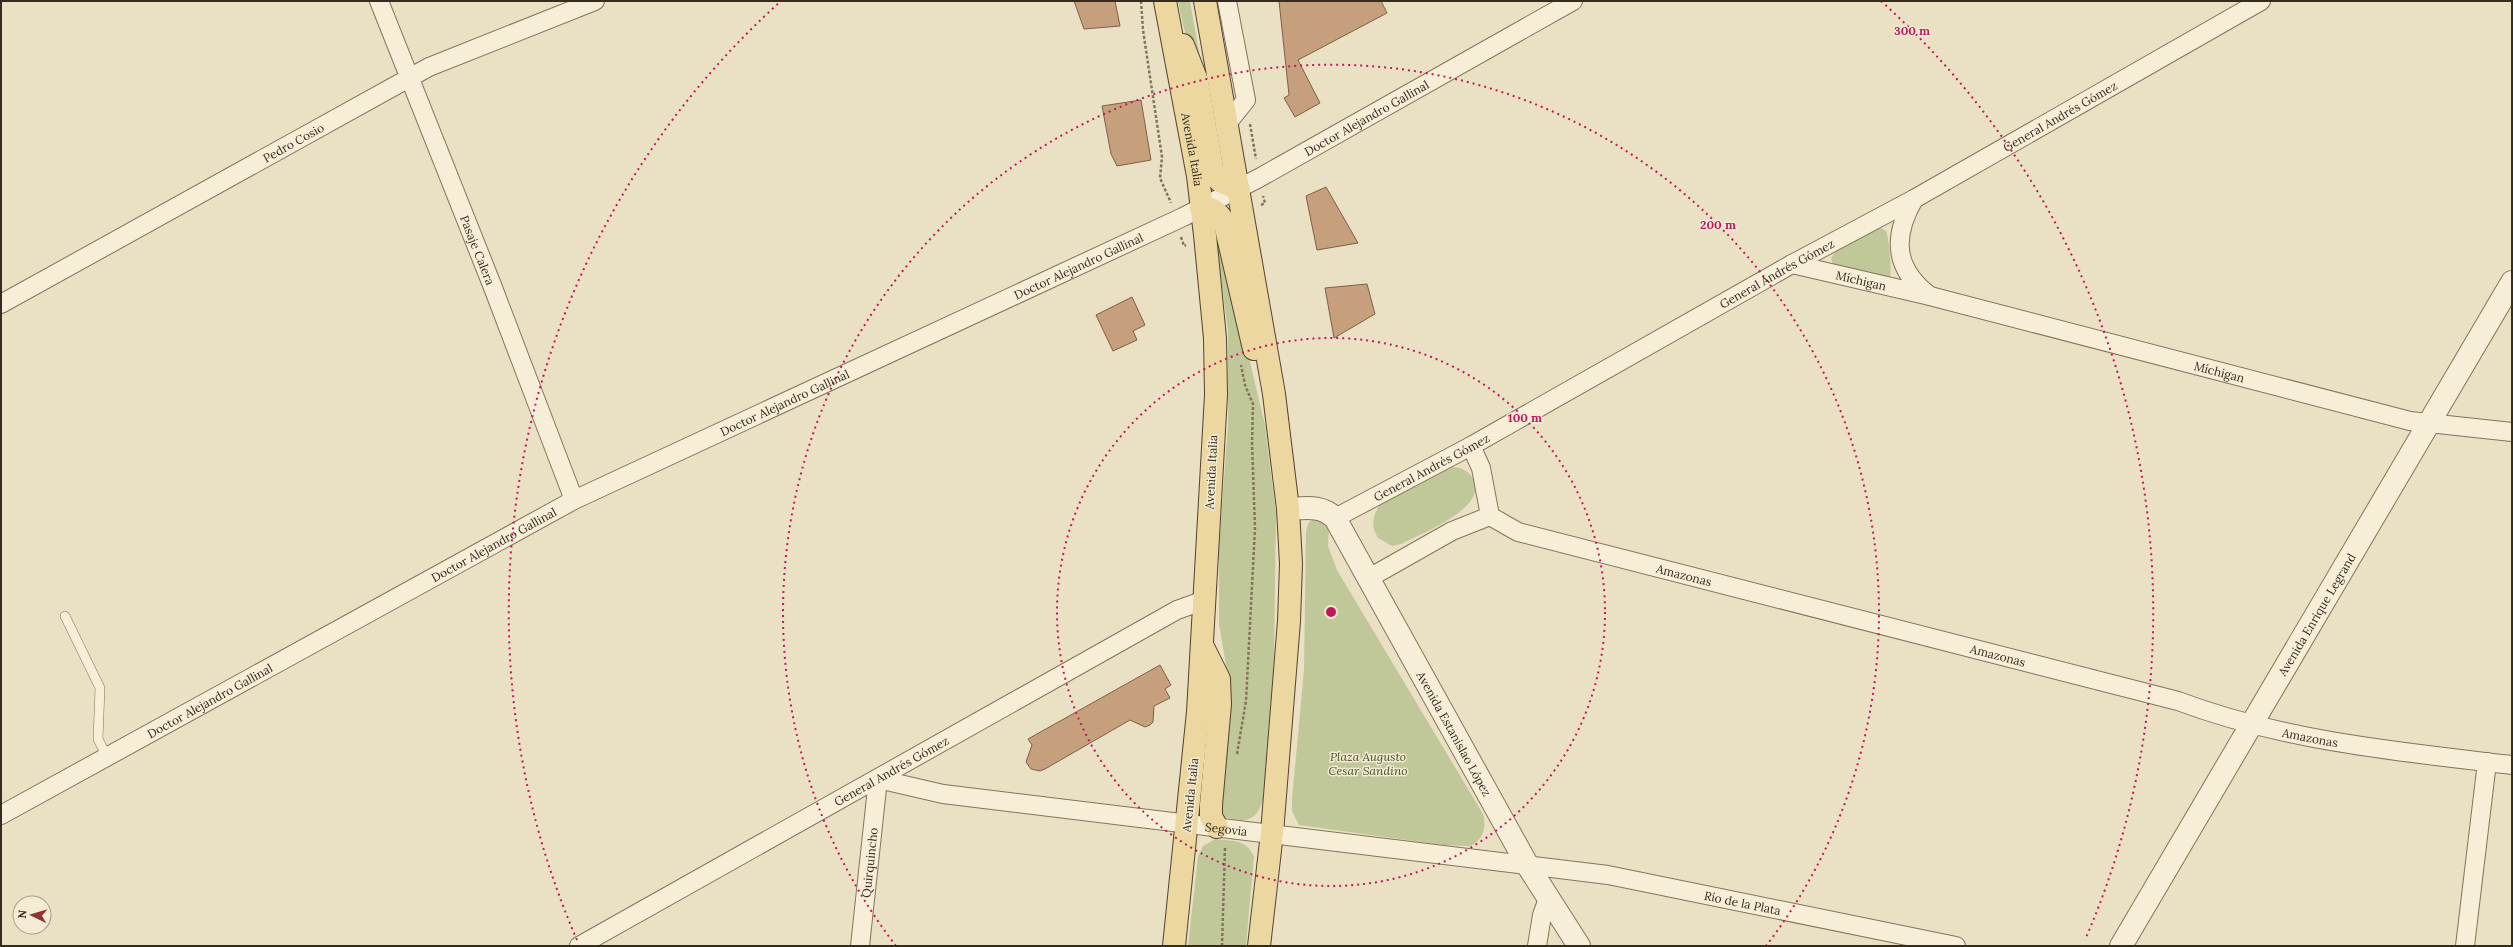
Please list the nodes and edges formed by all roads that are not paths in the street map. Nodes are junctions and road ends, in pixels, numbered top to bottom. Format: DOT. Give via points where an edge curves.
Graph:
graph roads {
  1 [pos="379,1"];
  2 [pos="595,1"];
  3 [pos="1165,1"];
  4 [pos="1205,1"];
  5 [pos="1227,1"];
  6 [pos="1573,1"];
  7 [pos="2262,1"];
  8 [pos="1171,31"];
  9 [pos="410,78"];
  10 [pos="1225,126"];
  11 [pos="1239,189"];
  12 [pos="1914,199"];
  13 [pos="1202,208"];
  14 [pos="1792,264"];
  15 [pos="2512,282"];
  16 [pos="1930,296"];
  17 [pos="1,304"];
  18 [pos="1274,394"];
  19 [pos="2429,424"];
  20 [pos="2512,432"];
  21 [pos="1471,446"];
  22 [pos="574,500"];
  23 [pos="1288,508"];
  24 [pos="1490,516"];
  25 [pos="1335,518"];
  26 [pos="1369,578"];
  27 [pos="1205,600"];
  28 [pos="65,616"];
  29 [pos="1202,646"];
  30 [pos="2252,724"];
  31 [pos="107,757"];
  32 [pos="2487,762"];
  33 [pos="2512,765"];
  34 [pos="878,779"];
  35 [pos="1,815"];
  36 [pos="1187,823"];
  37 [pos="1222,828"];
  38 [pos="1272,833"];
  39 [pos="1528,866"];
  40 [pos="1549,896"];
  41 [pos="579,946"];
  42 [pos="860,946"];
  43 [pos="1174,946"];
  44 [pos="1259,946"];
  45 [pos="1537,946"];
  46 [pos="1579,946"];
  47 [pos="1956,946"];
  48 [pos="2121,946"];
  49 [pos="2465,946"];
  1 -- 9 [label="street, Pasaje Calera"];
  2 -- 9 [label="street, Pedro Cosio"];
  3 -- 8 [label="main road, Avenida Italia"];
  4 -- 10 [label="main road"];
  5 -- 10 [label="street" via="1246,100"];
  6 -- 11 [label="street, Doctor Alejandro Gallinal"];
  7 -- 12 [label="street, General Andrés Gómez"];
  8 -- 11 [label="main road" via="1182,41 1197,81 1213,173 1220,181"];
  8 -- 13 [label="main road, Avenida Italia"];
  9 -- 17 [label="street, Pedro Cosio"];
  9 -- 22 [label="street, Pasaje Calera"];
  10 -- 11 [label="main road"];
  11 -- 13 [label="street, Doctor Alejandro Gallinal"];
  11 -- 18 [label="main road"];
  12 -- 14 [label="street, General Andrés Gómez"];
  12 -- 16 [label="street, Míchigan" via="1904,215 1900,250 1909,277"];
  13 -- 18 [label="main road" via="1210,208 1219,214 1225,224 1253,348"];
  13 -- 22 [label="street, Doctor Alejandro Gallinal"];
  13 -- 27 [label="main road, Avenida Italia" via="1214,317 1216,395"];
  14 -- 16 [label="street, Míchigan"];
  14 -- 21 [label="street, General Andrés Gómez"];
  15 -- 19 [label="street, Avenida Enrique Legrand"];
  16 -- 19 [label="street, Míchigan"];
  18 -- 23 [label="main road"];
  19 -- 20 [label="street, Míchigan"];
  19 -- 30 [label="street, Avenida Enrique Legrand"];
  21 -- 24 [label="street" via="1481,468"];
  21 -- 25 [label="street, General Andrés Gómez"];
  22 -- 31 [label="street, Doctor Alejandro Gallinal"];
  23 -- 25 [label="street" via="1319,508 1328,511"];
  23 -- 38 [label="main road" via="1291,564 1289,621"];
  24 -- 26 [label="street" via="1452,531"];
  24 -- 30 [label="street, Amazonas" via="1518,532 2163,697"];
  25 -- 26 [label="street, Avenida Estanislao López"];
  26 -- 39 [label="street, Avenida Estanislao López"];
  27 -- 29 [label="main road, Avenida Italia"];
  27 -- 34 [label="street, General Andrés Gómez" via="1177,610"];
  28 -- 31 [label="lane" via="100,688 98,739"];
  29 -- 36 [label="main road, Avenida Italia"];
  29 -- 37 [label="main road" via="1219,679 1220,704 1211,817"];
  30 -- 32 [label="street, Amazonas" via="2342,744"];
  30 -- 48 [label="street, Avenida Enrique Legrand"];
  31 -- 35 [label="street, Doctor Alejandro Gallinal"];
  32 -- 33 [label="street, Amazonas"];
  32 -- 49 [label="street"];
  34 -- 36 [label="street, Segovia" via="943,794"];
  34 -- 41 [label="street, General Andrés Gómez"];
  34 -- 42 [label="street, Quirquincho"];
  36 -- 37 [label="street, Segovia"];
  36 -- 43 [label="main road, Avenida Italia"];
  37 -- 38 [label="street, Segovia"];
  38 -- 39 [label="street, Segovia"];
  38 -- 44 [label="main road"];
  39 -- 40 [label="street, Avenida Estanislao López"];
  39 -- 47 [label="street, Río de la Plata" via="1608,875"];
  40 -- 45 [label="street" via="1542,915"];
  40 -- 46 [label="street, Avenida Estanislao López"];
}
